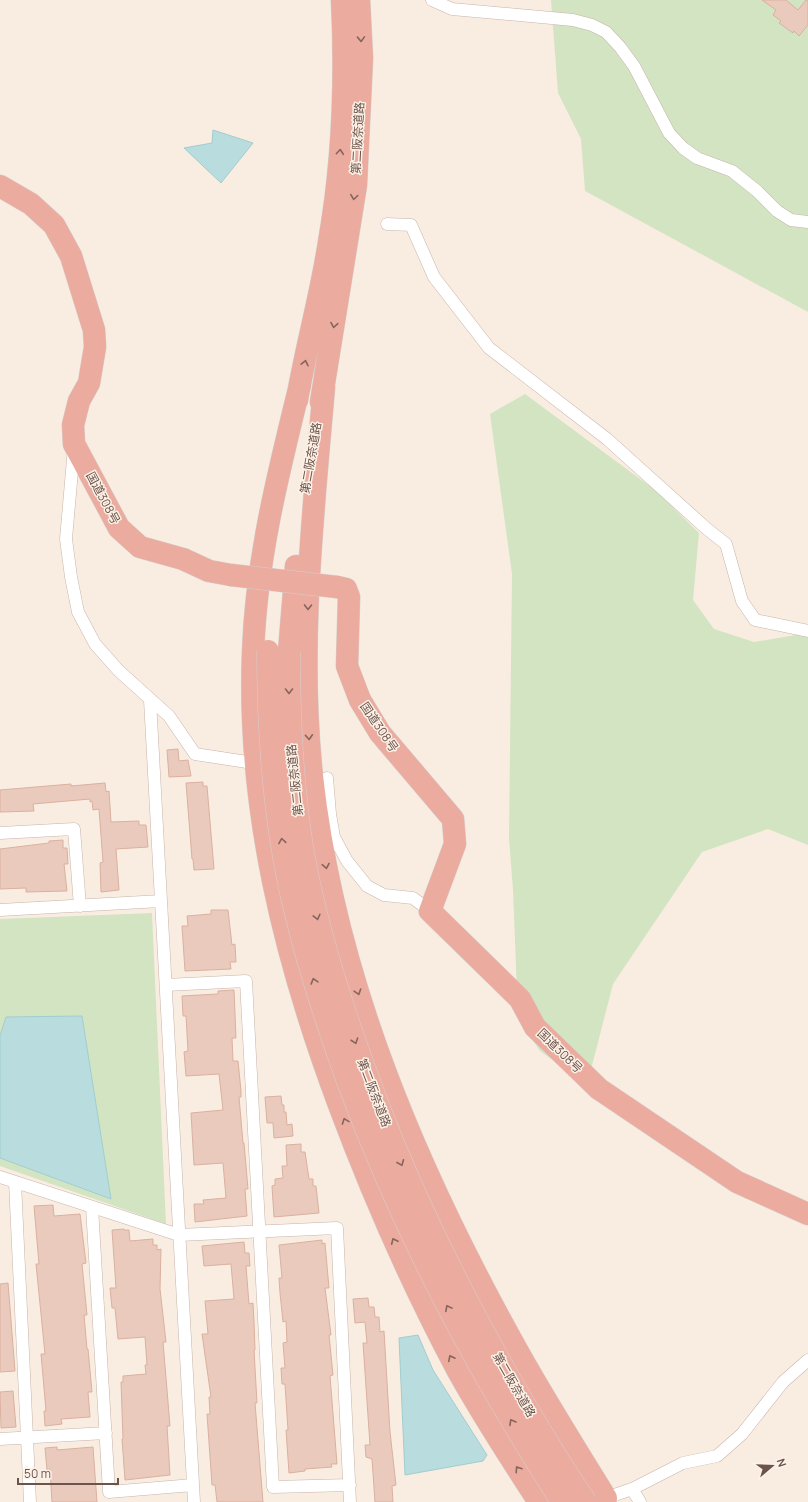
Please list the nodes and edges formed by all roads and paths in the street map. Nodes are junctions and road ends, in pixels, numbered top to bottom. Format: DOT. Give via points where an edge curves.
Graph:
graph roads {
  1 [pos="342,0"];
  2 [pos="359,0"];
  3 [pos="432,0"];
  4 [pos="0,186"];
  5 [pos="808,222"];
  6 [pos="387,224"];
  7 [pos="300,385"];
  8 [pos="324,387"];
  9 [pos="74,444"];
  10 [pos="808,631"];
  11 [pos="278,652"];
  12 [pos="150,700"];
  13 [pos="247,762"];
  14 [pos="327,778"];
  15 [pos="0,833"];
  16 [pos="161,901"];
  17 [pos="80,906"];
  18 [pos="0,910"];
  19 [pos="430,911"];
  20 [pos="166,985"];
  21 [pos="0,1177"];
  22 [pos="15,1182"];
  23 [pos="92,1207"];
  24 [pos="808,1214"];
  25 [pos="261,1232"];
  26 [pos="179,1235"];
  27 [pos="808,1360"];
  28 [pos="106,1433"];
  29 [pos="26,1437"];
  30 [pos="0,1438"];
  31 [pos="193,1485"];
  32 [pos="350,1485"];
  33 [pos="632,1489"];
  34 [pos="596,1500"];
  35 [pos="30,1502"];
  36 [pos="194,1502"];
  37 [pos="350,1502"];
  38 [pos="539,1502"];
  39 [pos="562,1502"];
  40 [pos="640,1502"];
  7 -- 1 [label="highway, 第二阪奈道路, one-way" via="329,243 338,182 343,120"];
  2 -- 8 [label="highway, 第二阪奈道路, one-way" via="362,58 356,185"];
  3 -- 5 [label="street" via="452,9 573,20 606,32 634,66 669,133 683,148 697,158 732,171 757,190 777,211 791,220"];
  4 -- 9 [label="highway, 国道308号" via="31,204 54,225 70,256 94,330 93,365 73,425"];
  6 -- 10 [label="street" via="411,225 434,277 489,348 607,439 726,544 742,601 755,620"];
  7 -- 11 [label="highway, 第二阪奈道路" via="273,568"];
  38 -- 7 [label="highway, one-way" via="502,1446 458,1371 384,1219 312,1031 272,881 262,824 253,739 252,652 260,566 272,498"];
  8 -- 11 [label="highway, 第二阪奈道路" via="306,486 296,562"];
  8 -- 34 [label="highway, one-way" via="309,561 307,696 312,775 331,896 352,974 378,1051 438,1198"];
  9 -- 12 [label="street" via="66,539 70,577 78,612 95,644"];
  9 -- 19 [label="highway, 国道308号, bridge" via="119,528 140,547 183,559 209,571 346,589 349,597 347,666 360,700 380,733 453,819 455,844"];
  11 -- 34 [label="highway, 第二阪奈道路, one-way, bridge" via="304,860 323,940 360,1056 406,1174 454,1277 494,1352 537,1424"];
  39 -- 11 [label="highway, 第二阪奈道路, one-way, bridge" via="476,1361 436,1286 385,1176 328,1026 294,906 278,820 270,737"];
  12 -- 13 [label="street" via="169,716 196,754"];
  12 -- 16 [label="street"];
  14 -- 19 [label="street" via="334,837 347,861 367,886 384,895 413,898"];
  15 -- 17 [label="street" via="74,829"];
  16 -- 17 [label="street"];
  16 -- 20 [label="street"];
  17 -- 18 [label="street"];
  19 -- 24 [label="highway, 国道308号" via="520,1000 535,1027 599,1089 737,1182"];
  20 -- 25 [label="street" via="246,981"];
  20 -- 26 [label="street"];
  21 -- 22 [label="street"];
  22 -- 23 [label="street"];
  22 -- 29 [label="street"];
  23 -- 26 [label="street"];
  23 -- 28 [label="street"];
  25 -- 26 [label="street"];
  25 -- 32 [label="street" via="273,1487"];
  25 -- 32 [label="street" via="337,1228"];
  26 -- 31 [label="street"];
  27 -- 33 [label="street" via="783,1382 742,1434 717,1456 683,1463"];
  28 -- 29 [label="street"];
  28 -- 31 [label="street" via="109,1492"];
  29 -- 30 [label="street"];
  29 -- 35 [label="street"];
  31 -- 36 [label="street"];
  32 -- 37 [label="street"];
  33 -- 34 [label="street"];
  33 -- 40 [label="street"];
}
